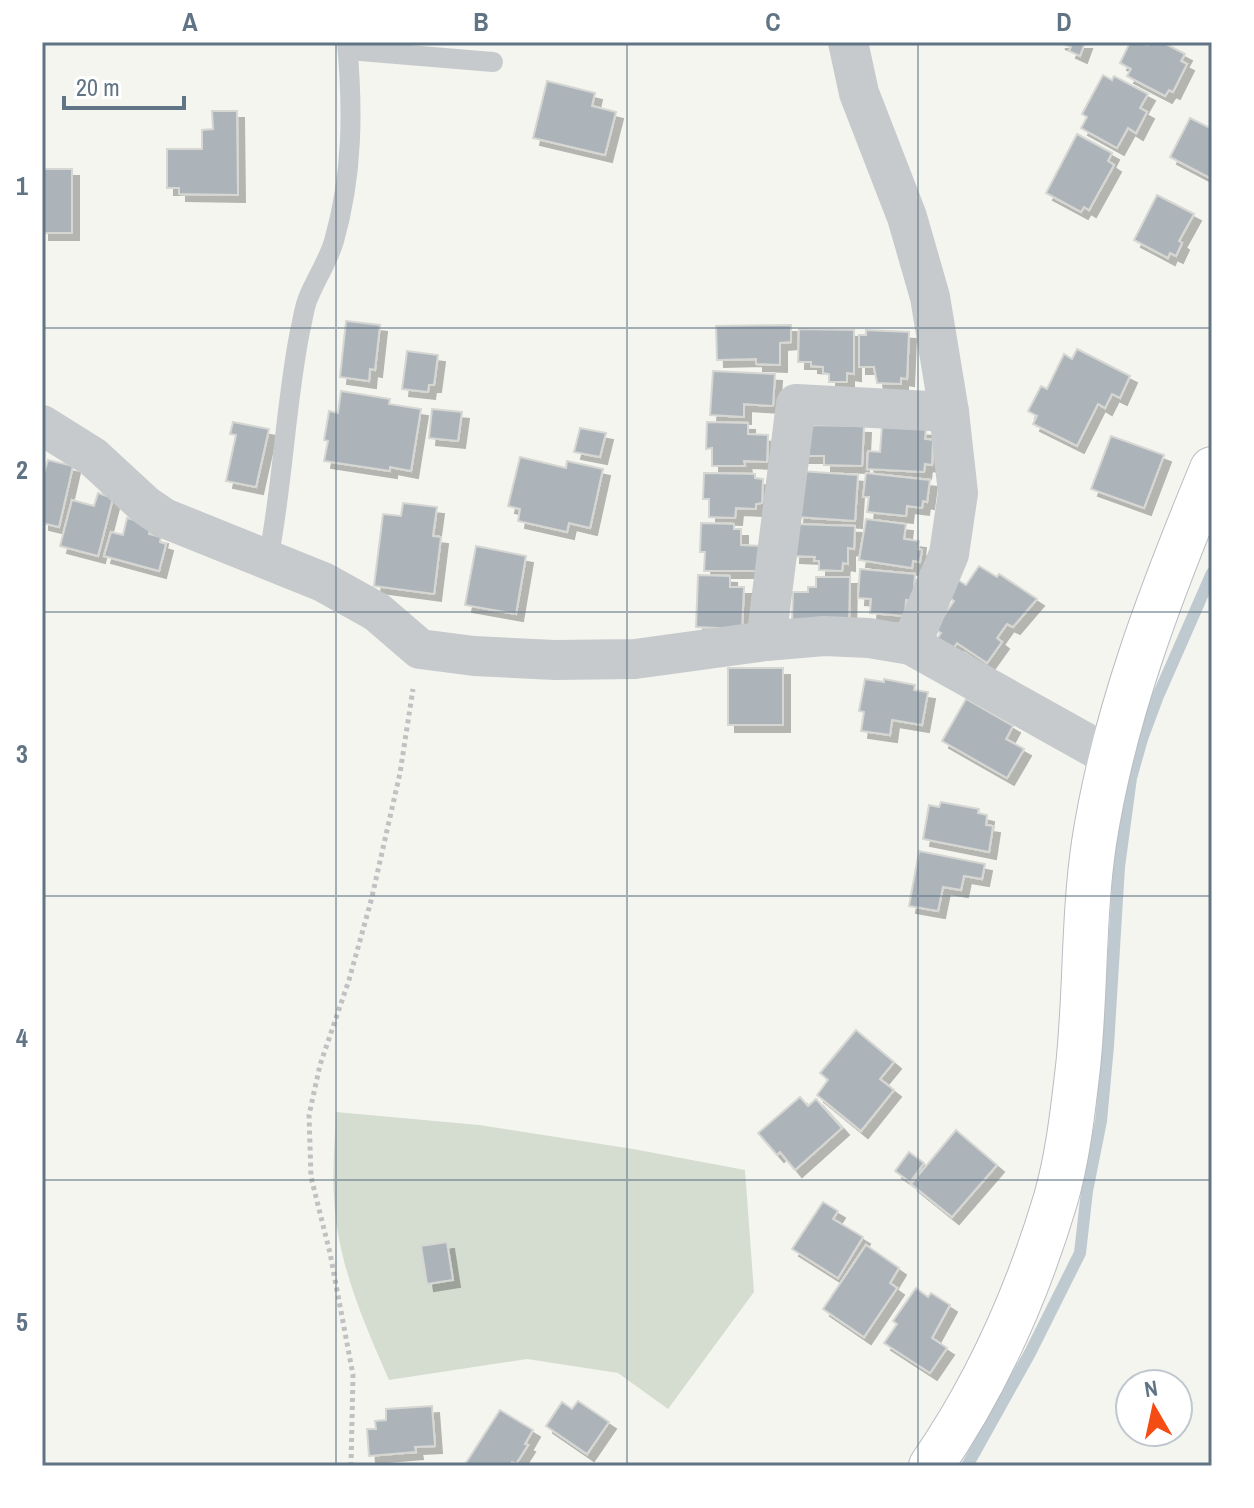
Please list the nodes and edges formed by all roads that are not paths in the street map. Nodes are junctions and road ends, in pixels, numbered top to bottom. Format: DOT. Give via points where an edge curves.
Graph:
graph roads {
  1 [pos="848,42"];
  2 [pos="347,46"];
  3 [pos="493,62"];
  4 [pos="949,412"];
  5 [pos="42,425"];
  6 [pos="1212,469"];
  7 [pos="268,560"];
  8 [pos="766,641"];
  9 [pos="911,645"];
  10 [pos="1111,757"];
  11 [pos="931,1466"];
  1 -- 4 [label="street" via="859,93 907,217 930,297"];
  2 -- 3 [label="lane"];
  2 -- 7 [label="lane" via="349,180 334,243 308,297"];
  4 -- 8 [label="street" via="796,404"];
  4 -- 9 [label="street" via="958,493 949,554"];
  5 -- 7 [label="street" via="93,457 164,518"];
  6 -- 10 [label="street" via="1158,600"];
  7 -- 8 [label="street" via="377,612 420,649 555,660 635,659"];
  8 -- 9 [label="street" via="824,636"];
  9 -- 10 [label="street"];
  10 -- 11 [label="street" via="1094,845 1078,1068 1056,1195 1008,1326 954,1434"];
}
